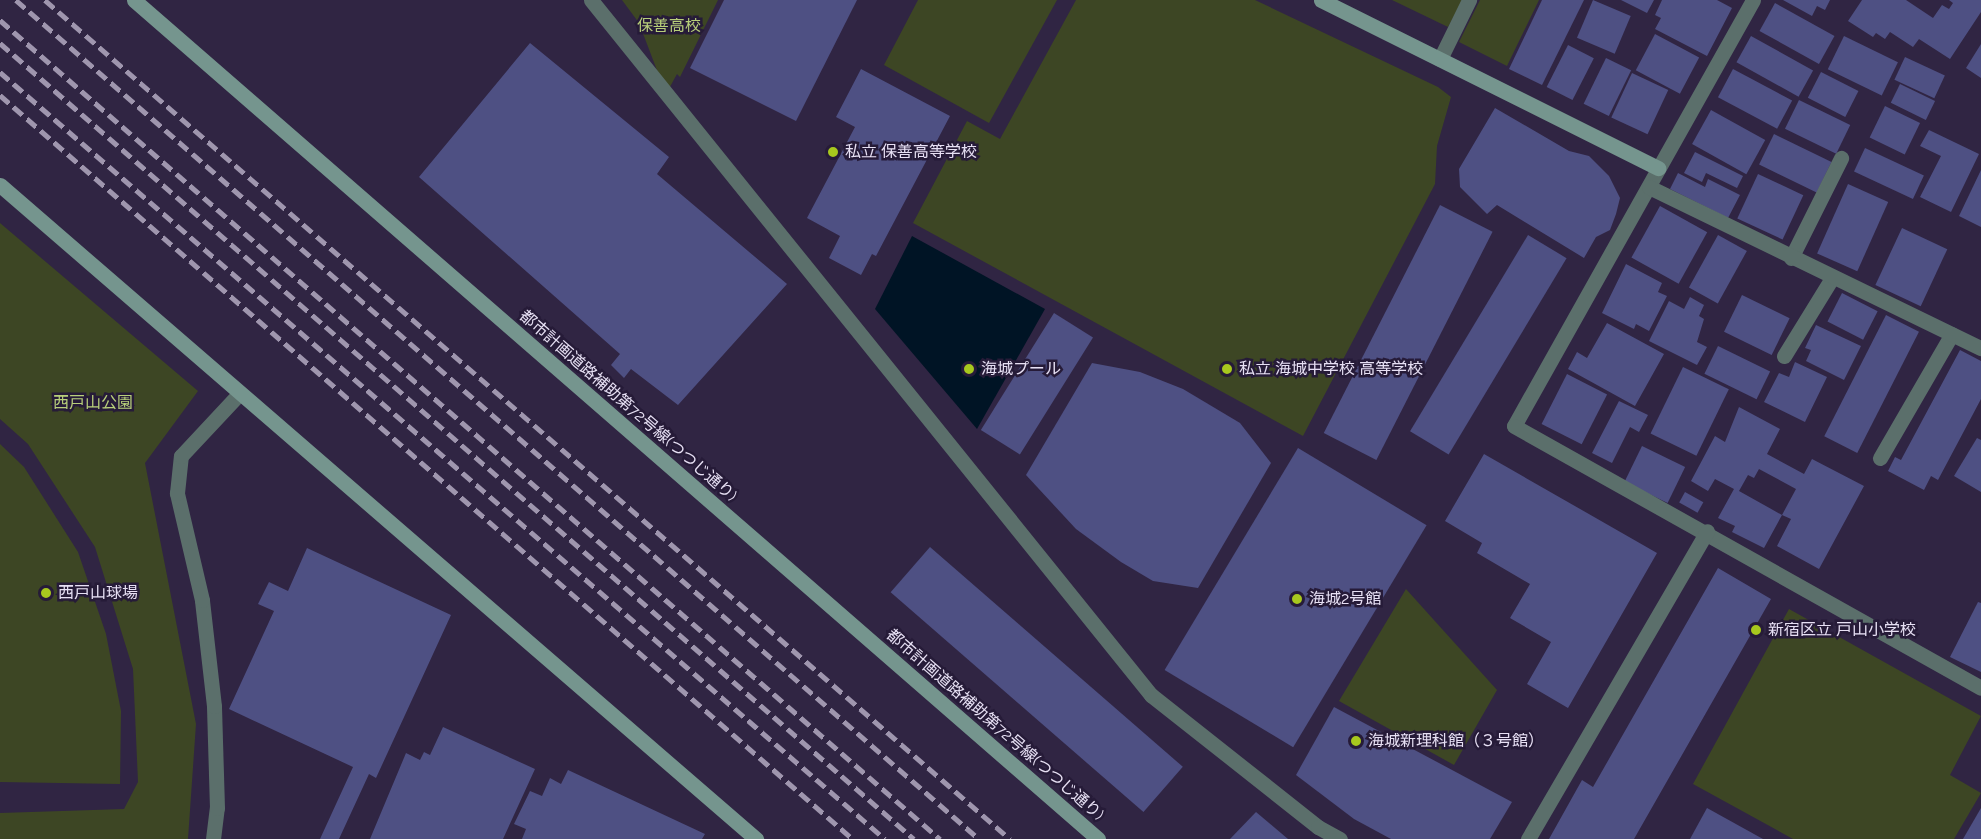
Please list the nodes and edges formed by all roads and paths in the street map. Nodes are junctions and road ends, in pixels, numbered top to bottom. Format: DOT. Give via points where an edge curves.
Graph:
graph roads {
  1 [pos="134,0"];
  2 [pos="591,0"];
  3 [pos="1321,0"];
  4 [pos="1469,0"];
  5 [pos="1748,1"];
  6 [pos="1440,59"];
  7 [pos="1841,158"];
  8 [pos="1658,168"];
  9 [pos="0,185"];
  10 [pos="1649,187"];
  11 [pos="1791,258"];
  12 [pos="1832,278"];
  13 [pos="1952,334"];
  14 [pos="1981,348"];
  15 [pos="1784,356"];
  16 [pos="238,394"];
  17 [pos="1880,458"];
  18 [pos="1707,531"];
  19 [pos="1981,688"];
  20 [pos="213,839"];
  21 [pos="756,839"];
  22 [pos="1098,839"];
  23 [pos="1340,839"];
  24 [pos="1528,839"];
  1 -- 22 [label="street, 都市計画道路補助第72号線(つつじ通り)"];
  2 -- 23 [label="street" via="1150,695 1318,827"];
  3 -- 6 [label="street"];
  4 -- 6 [label="street"];
  5 -- 8 [label="street"];
  6 -- 8 [label="street"];
  7 -- 11 [label="street"];
  8 -- 10 [label="street"];
  9 -- 16 [label="street"];
  10 -- 11 [label="street"];
  10 -- 18 [label="street" via="1514,426"];
  11 -- 12 [label="street"];
  12 -- 13 [label="street"];
  12 -- 15 [label="street"];
  13 -- 14 [label="street"];
  13 -- 17 [label="street"];
  16 -- 20 [label="street" via="181,456 177,493 202,600 214,706 217,808"];
  16 -- 21 [label="street"];
  18 -- 19 [label="street"];
  18 -- 24 [label="street"];
}
